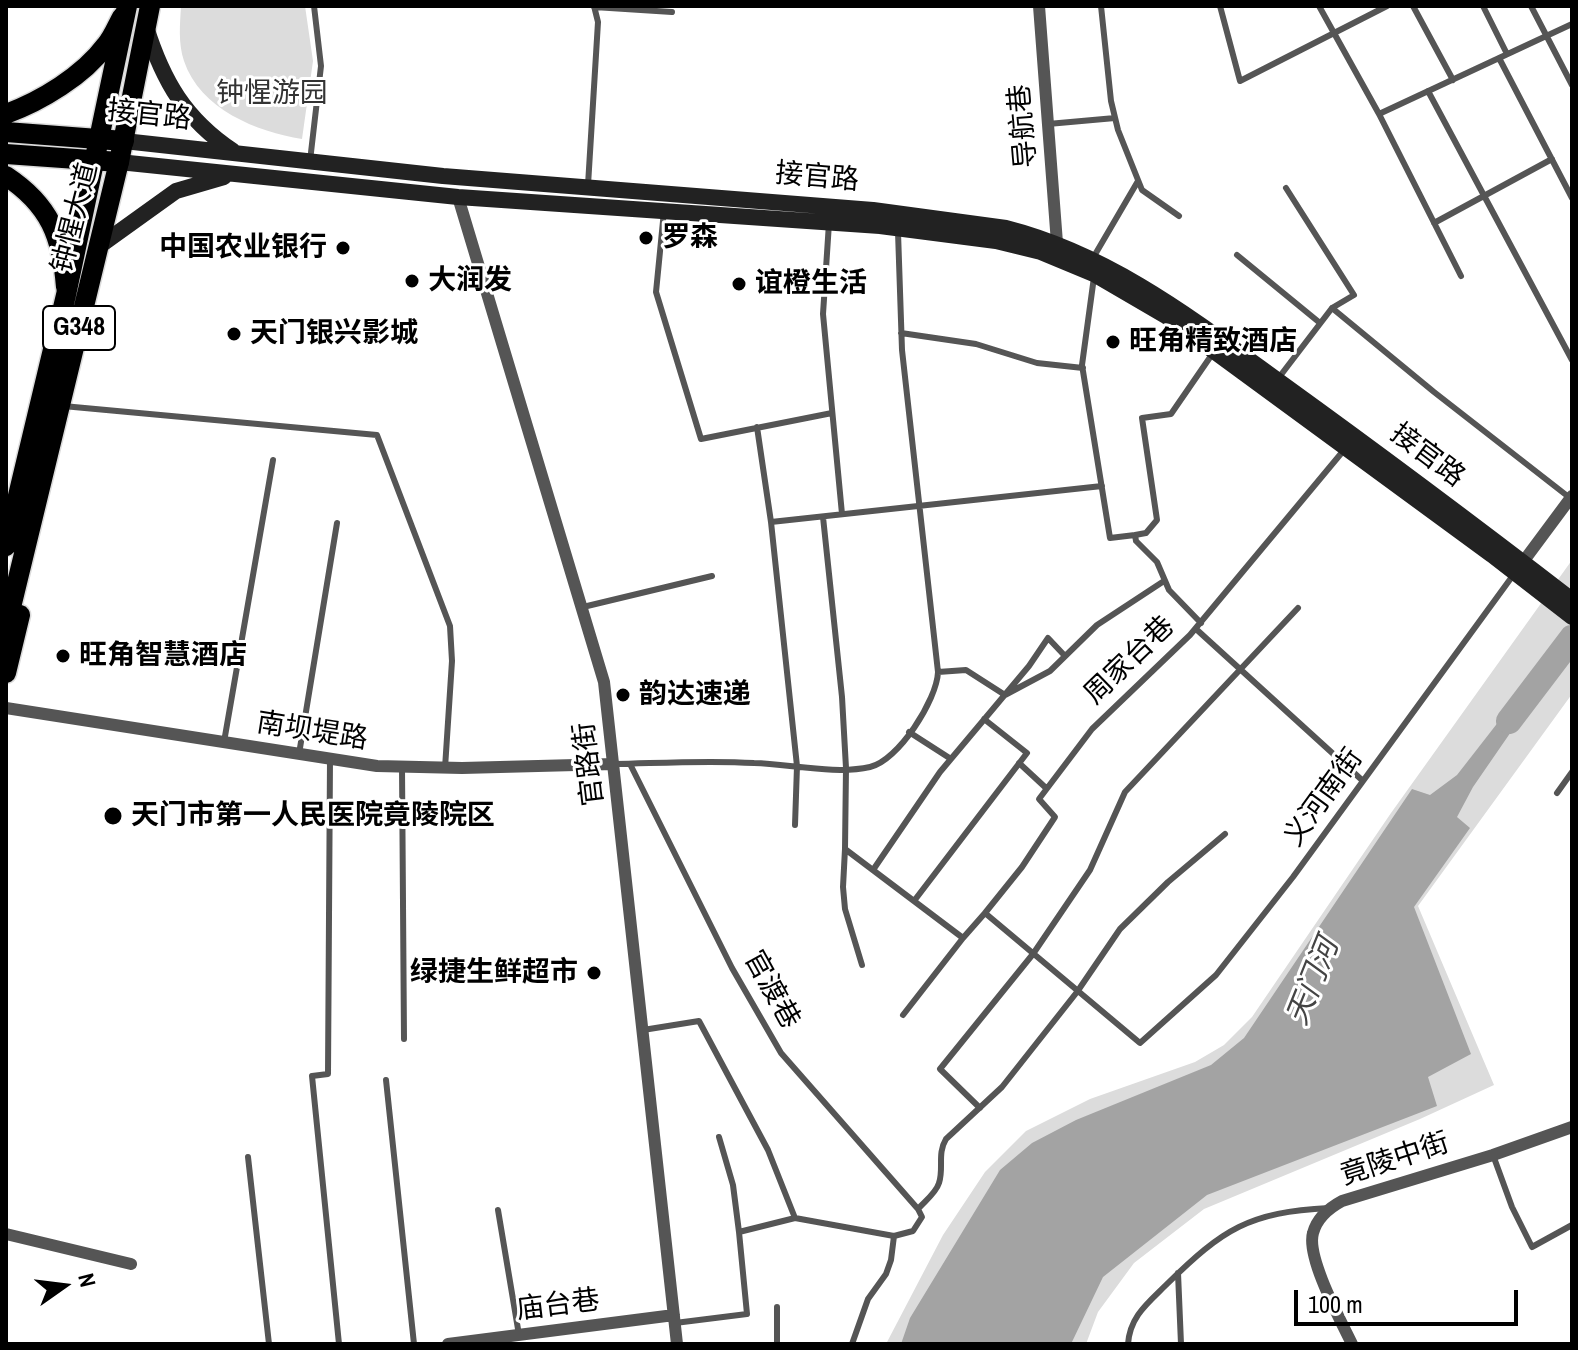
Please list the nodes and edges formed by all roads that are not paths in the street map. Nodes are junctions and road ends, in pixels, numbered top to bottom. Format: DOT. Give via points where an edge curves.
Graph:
graph roads {
  1 [pos="314,6"];
  2 [pos="594,6"];
  3 [pos="1039,6"];
  4 [pos="1101,6"];
  5 [pos="1220,6"];
  6 [pos="1319,6"];
  7 [pos="1387,6"];
  8 [pos="1413,6"];
  9 [pos="1483,6"];
  10 [pos="1531,6"];
  11 [pos="126,7"];
  12 [pos="672,12"];
  13 [pos="150,13"];
  14 [pos="1572,24"];
  15 [pos="1334,33"];
  16 [pos="1547,36"];
  17 [pos="1507,54"];
  18 [pos="1499,58"];
  19 [pos="1453,80"];
  20 [pos="1572,85"];
  21 [pos="1428,91"];
  22 [pos="6,114"];
  23 [pos="1379,114"];
  24 [pos="1115,118"];
  25 [pos="1048,124"];
  26 [pos="6,132"];
  27 [pos="100,138"];
  28 [pos="124,141"];
  29 [pos="6,154"];
  30 [pos="238,154"];
  31 [pos="1552,159"];
  32 [pos="96,160"];
  33 [pos="119,162"];
  34 [pos="310,162"];
  35 [pos="236,174"];
  36 [pos="6,176"];
  37 [pos="1138,181"];
  38 [pos="588,187"];
  39 [pos="1286,188"];
  40 [pos="1484,196"];
  41 [pos="458,197"];
  42 [pos="1572,198"];
  43 [pos="664,211"];
  44 [pos="1179,216"];
  45 [pos="829,223"];
  46 [pos="1434,223"];
  47 [pos="898,228"];
  48 [pos="1057,243"];
  49 [pos="98,247"];
  50 [pos="1237,255"];
  51 [pos="1094,266"];
  52 [pos="1461,276"];
  53 [pos="66,295"];
  54 [pos="1332,308"];
  55 [pos="1320,323"];
  56 [pos="901,333"];
  57 [pos="1215,350"];
  58 [pos="1572,360"];
  59 [pos="1083,368"];
  60 [pos="1277,380"];
  61 [pos="50,404"];
  62 [pos="832,413"];
  63 [pos="757,427"];
  64 [pos="1346,448"];
  65 [pos="273,460"];
  66 [pos="1102,486"];
  67 [pos="1571,497"];
  68 [pos="6,500"];
  69 [pos="919,506"];
  70 [pos="842,514"];
  71 [pos="823,517"];
  72 [pos="771,522"];
  73 [pos="337,523"];
  74 [pos="1135,535"];
  75 [pos="6,546"];
  76 [pos="1519,567"];
  77 [pos="712,576"];
  78 [pos="1164,581"];
  79 [pos="1572,600"];
  80 [pos="583,607"];
  81 [pos="1298,608"];
  82 [pos="1572,617"];
  83 [pos="1198,626"];
  84 [pos="6,628"];
  85 [pos="1065,656"];
  86 [pos="1241,670"];
  87 [pos="938,672"];
  88 [pos="6,673"];
  89 [pos="1005,695"];
  90 [pos="6,708"];
  91 [pos="984,719"];
  92 [pos="909,732"];
  93 [pos="224,742"];
  94 [pos="299,754"];
  95 [pos="330,759"];
  96 [pos="951,759"];
  97 [pos="1019,763"];
  98 [pos="614,764"];
  99 [pos="630,764"];
  100 [pos="797,766"];
  101 [pos="402,767"];
  102 [pos="445,768"];
  103 [pos="846,768"];
  104 [pos="1572,772"];
  105 [pos="1363,781"];
  106 [pos="1046,788"];
  107 [pos="1557,793"];
  108 [pos="795,825"];
  109 [pos="1225,834"];
  110 [pos="845,849"];
  111 [pos="873,870"];
  112 [pos="914,901"];
  113 [pos="985,913"];
  114 [pos="963,938"];
  115 [pos="1033,954"];
  116 [pos="862,965"];
  117 [pos="1077,992"];
  118 [pos="903,1015"];
  119 [pos="643,1030"];
  120 [pos="404,1039"];
  121 [pos="386,1080"];
  122 [pos="980,1108"];
  123 [pos="1572,1127"];
  124 [pos="719,1137"];
  125 [pos="1493,1155"];
  126 [pos="248,1157"];
  127 [pos="1329,1208"];
  128 [pos="918,1209"];
  129 [pos="498,1210"];
  130 [pos="795,1218"];
  131 [pos="1572,1225"];
  132 [pos="739,1232"];
  133 [pos="6,1234"];
  134 [pos="894,1236"];
  135 [pos="131,1264"];
  136 [pos="1178,1273"];
  137 [pos="777,1307"];
  138 [pos="674,1319"];
  139 [pos="519,1335"];
  140 [pos="546,1338"];
  141 [pos="269,1344"];
  142 [pos="339,1344"];
  143 [pos="414,1344"];
  144 [pos="448,1344"];
  145 [pos="677,1344"];
  146 [pos="777,1344"];
  147 [pos="852,1344"];
  148 [pos="1128,1344"];
  149 [pos="1181,1344"];
  150 [pos="1352,1344"];
  1 -- 34 [label="lane" via="321,66"];
  2 -- 12 [label="lane"];
  2 -- 38 [label="lane" via="598,22"];
  3 -- 25 [label="street, 导航巷"];
  4 -- 24 [label="lane"];
  5 -- 15 [label="lane" via="1240,81"];
  6 -- 15 [label="lane"];
  7 -- 15 [label="lane"];
  8 -- 19 [label="lane"];
  9 -- 17 [label="lane"];
  10 -- 16 [label="lane"];
  11 -- 22 [label="main road" via="106,46 80,71"];
  11 -- 27 [label="main road, 钟惺大道 / G348"];
  13 -- 28 [label="main road, 钟惺大道 / G348"];
  13 -- 30 [label="main road" via="159,66 193,119"];
  14 -- 16 [label="lane"];
  15 -- 23 [label="lane"];
  16 -- 17 [label="lane"];
  16 -- 20 [label="lane"];
  17 -- 18 [label="lane"];
  18 -- 19 [label="lane"];
  18 -- 31 [label="lane"];
  19 -- 21 [label="lane"];
  21 -- 23 [label="lane"];
  21 -- 40 [label="lane"];
  23 -- 46 [label="lane"];
  24 -- 25 [label="lane"];
  24 -- 37 [label="lane"];
  25 -- 48 [label="street, 导航巷"];
  26 -- 27 [label="main road, 接官路"];
  27 -- 28 [label="main road, 接官路"];
  27 -- 32 [label="main road, 钟惺大道 / G348"];
  28 -- 30 [label="main road, 接官路"];
  28 -- 33 [label="main road, 钟惺大道 / G348"];
  29 -- 32 [label="main road, 接官路"];
  30 -- 34 [label="main road, 接官路"];
  31 -- 40 [label="lane"];
  31 -- 42 [label="lane"];
  32 -- 33 [label="main road, 接官路"];
  32 -- 53 [label="main road, 钟惺大道 / G348"];
  33 -- 35 [label="main road, 接官路"];
  33 -- 49 [label="main road, 钟惺大道 / G348"];
  34 -- 38 [label="main road, 接官路"];
  35 -- 41 [label="main road, 接官路"];
  35 -- 49 [label="main road" via="176,191"];
  36 -- 53 [label="main road" via="42,208 59,238"];
  37 -- 44 [label="lane" via="1150,198"];
  37 -- 51 [label="lane"];
  38 -- 48 [label="main road, 接官路" via="886,212 1006,228"];
  39 -- 54 [label="lane" via="1354,295"];
  40 -- 46 [label="lane"];
  40 -- 58 [label="lane"];
  41 -- 43 [label="main road, 接官路"];
  41 -- 80 [label="street, 官路街"];
  43 -- 45 [label="main road, 接官路"];
  43 -- 63 [label="lane" via="656,292 701,439"];
  45 -- 47 [label="main road, 接官路"];
  45 -- 62 [label="lane" via="823,314"];
  46 -- 52 [label="lane"];
  47 -- 51 [label="main road, 接官路" via="1018,246"];
  47 -- 56 [label="lane"];
  48 -- 51 [label="main road, 接官路"];
  49 -- 61 [label="main road, 钟惺大道 / G348"];
  50 -- 55 [label="lane"];
  51 -- 57 [label="main road, 接官路"];
  51 -- 59 [label="lane"];
  51 -- 60 [label="main road, 接官路" via="1159,296"];
  53 -- 61 [label="main road, 钟惺大道 / G348"];
  54 -- 55 [label="lane"];
  54 -- 67 [label="lane"];
  55 -- 60 [label="lane"];
  56 -- 59 [label="lane"];
  56 -- 69 [label="lane"];
  57 -- 64 [label="main road, 接官路"];
  57 -- 74 [label="lane" via="1171,414 1142,418 1157,520 1146,533"];
  59 -- 66 [label="lane"];
  60 -- 76 [label="main road, 接官路"];
  61 -- 68 [label="main road" via="20,441"];
  61 -- 75 [label="main road, 钟惺大道 / G348"];
  61 -- 84 [label="main road, 钟惺大道 / G348"];
  61 -- 88 [label="main road" via="61,443"];
  61 -- 102 [label="lane" via="377,435 450,626"];
  62 -- 63 [label="lane"];
  62 -- 70 [label="lane"];
  63 -- 72 [label="lane"];
  64 -- 76 [label="main road, 接官路"];
  64 -- 83 [label="lane, 周家台巷"];
  65 -- 93 [label="lane"];
  66 -- 69 [label="lane"];
  66 -- 74 [label="lane" via="1110,538"];
  67 -- 76 [label="street"];
  69 -- 70 [label="lane"];
  69 -- 87 [label="lane"];
  70 -- 71 [label="lane"];
  71 -- 72 [label="lane"];
  71 -- 103 [label="lane"];
  72 -- 100 [label="lane"];
  73 -- 94 [label="lane"];
  74 -- 78 [label="lane" via="1157,562"];
  76 -- 79 [label="main road"];
  76 -- 82 [label="main road"];
  76 -- 105 [label="lane, 义河南街"];
  77 -- 80 [label="lane"];
  78 -- 83 [label="lane"];
  78 -- 85 [label="lane" via="1097,625"];
  80 -- 98 [label="street, 官路街" via="604,682"];
  81 -- 86 [label="lane"];
  83 -- 86 [label="lane"];
  83 -- 106 [label="lane, 周家台巷" via="1092,729"];
  85 -- 89 [label="lane" via="1041,677"];
  85 -- 89 [label="lane" via="1048,638"];
  86 -- 105 [label="lane"];
  86 -- 115 [label="lane" via="1125,792 1090,870"];
  87 -- 89 [label="lane" via="966,670"];
  87 -- 92 [label="lane" via="935,692"];
  89 -- 91 [label="lane"];
  90 -- 93 [label="street, 南坝堤路"];
  91 -- 96 [label="lane"];
  91 -- 97 [label="lane" via="1027,753"];
  92 -- 96 [label="lane"];
  92 -- 103 [label="lane" via="886,761"];
  93 -- 94 [label="street, 南坝堤路"];
  94 -- 95 [label="street, 南坝堤路"];
  95 -- 101 [label="street, 南坝堤路"];
  95 -- 142 [label="lane" via="328,1074 312,1076"];
  96 -- 111 [label="lane"];
  97 -- 106 [label="lane"];
  97 -- 112 [label="lane"];
  98 -- 99 [label="lane"];
  98 -- 102 [label="street, 南坝堤路"];
  98 -- 119 [label="street, 官路街"];
  99 -- 100 [label="lane"];
  99 -- 128 [label="lane, 官渡巷" via="732,968 781,1053"];
  100 -- 103 [label="lane"];
  100 -- 108 [label="lane"];
  101 -- 102 [label="street, 南坝堤路"];
  101 -- 120 [label="lane"];
  103 -- 110 [label="lane"];
  104 -- 107 [label="lane"];
  105 -- 117 [label="lane, 义河南街" via="1216,975 1140,1043"];
  106 -- 113 [label="lane" via="1039,799 1055,817"];
  109 -- 117 [label="lane" via="1120,929"];
  110 -- 111 [label="lane"];
  110 -- 116 [label="lane" via="845,909"];
  111 -- 112 [label="lane"];
  112 -- 114 [label="lane"];
  113 -- 114 [label="lane"];
  113 -- 115 [label="lane"];
  114 -- 118 [label="lane"];
  115 -- 117 [label="lane"];
  115 -- 122 [label="lane" via="940,1069"];
  117 -- 122 [label="lane"];
  119 -- 130 [label="lane" via="699,1021 768,1150"];
  119 -- 138 [label="street, 官路街"];
  121 -- 143 [label="lane"];
  122 -- 128 [label="lane" via="946,1139 940,1149 939,1182"];
  123 -- 125 [label="street, 竟陵中街"];
  124 -- 132 [label="lane"];
  125 -- 127 [label="street, 竟陵中街"];
  125 -- 131 [label="lane" via="1532,1247"];
  126 -- 141 [label="lane"];
  127 -- 136 [label="lane" via="1289,1210 1235,1228"];
  127 -- 150 [label="street, 竟陵中街" via="1316,1225 1312,1246"];
  128 -- 134 [label="lane" via="922,1217 913,1231"];
  129 -- 139 [label="lane"];
  130 -- 132 [label="lane"];
  130 -- 134 [label="lane"];
  132 -- 138 [label="lane" via="747,1314"];
  133 -- 135 [label="street"];
  134 -- 147 [label="lane" via="886,1274 868,1299"];
  136 -- 148 [label="lane" via="1137,1314"];
  136 -- 149 [label="lane"];
  137 -- 146 [label="lane"];
  138 -- 140 [label="street, 庙台巷"];
  138 -- 145 [label="street, 官路街"];
  139 -- 140 [label="street, 庙台巷"];
  139 -- 144 [label="street, 庙台巷"];
}
